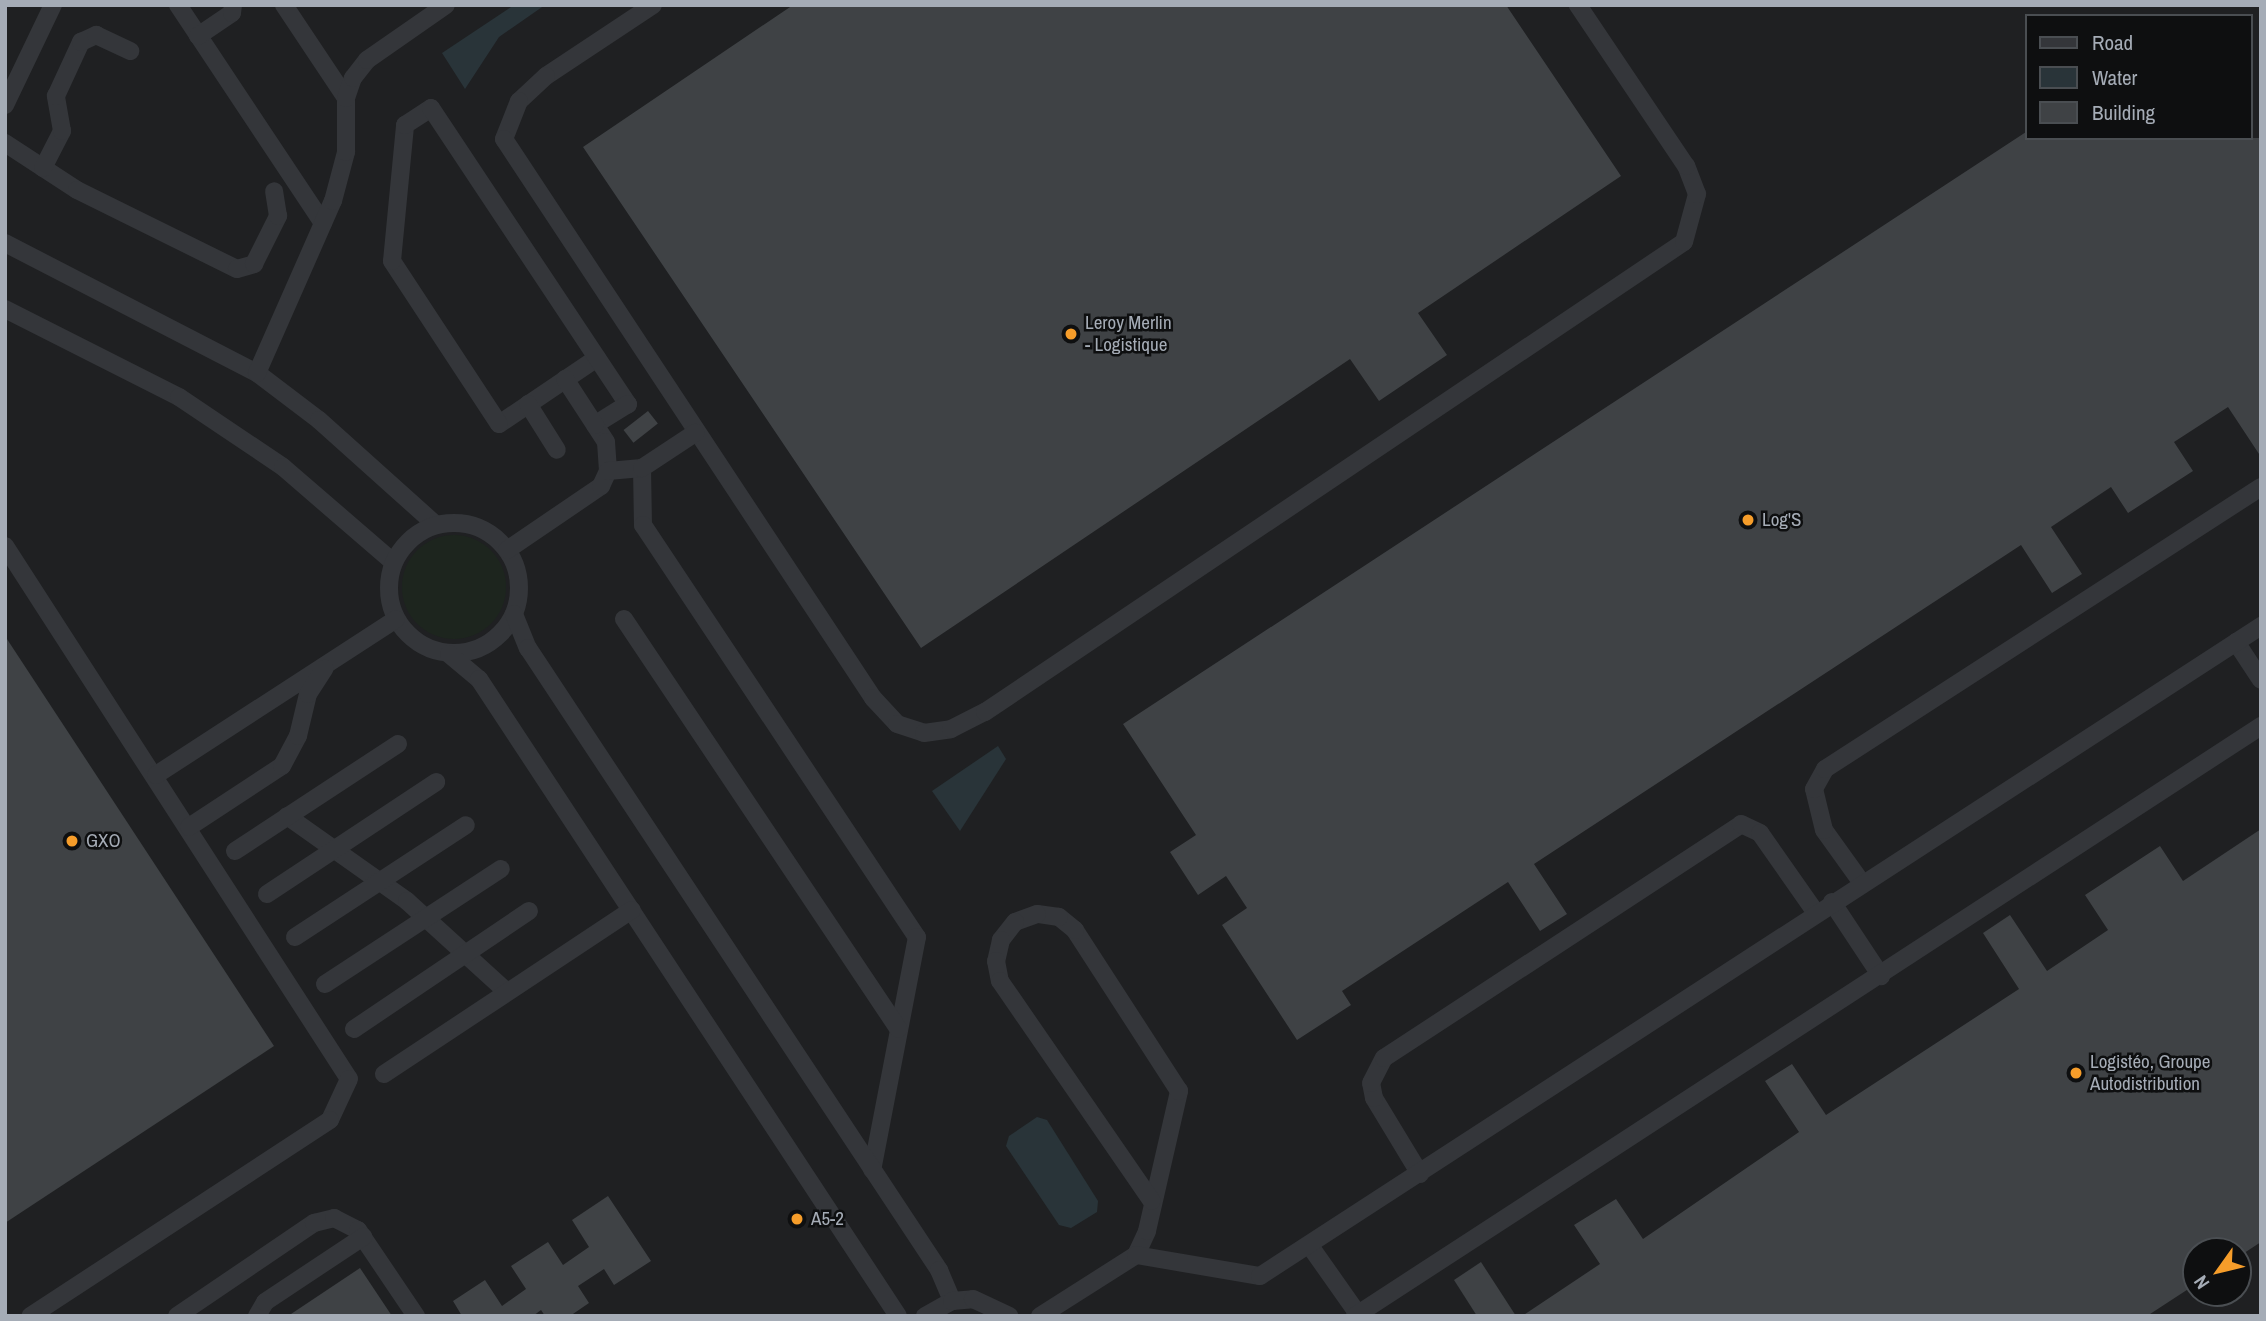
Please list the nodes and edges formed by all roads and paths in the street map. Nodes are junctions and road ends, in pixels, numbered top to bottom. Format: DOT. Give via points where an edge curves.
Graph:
graph roads {
  1 [pos="54,5"];
  2 [pos="178,5"];
  3 [pos="233,5"];
  4 [pos="284,5"];
  5 [pos="446,5"];
  6 [pos="653,5"];
  7 [pos="1578,5"];
  8 [pos="198,36"];
  9 [pos="131,51"];
  10 [pos="345,98"];
  11 [pos="5,104"];
  12 [pos="5,143"];
  13 [pos="43,168"];
  14 [pos="274,191"];
  15 [pos="323,223"];
  16 [pos="5,243"];
  17 [pos="5,309"];
  18 [pos="597,358"];
  19 [pos="257,373"];
  20 [pos="565,379"];
  21 [pos="528,404"];
  22 [pos="595,425"];
  23 [pos="695,433"];
  24 [pos="557,450"];
  25 [pos="642,468"];
  26 [pos="608,471"];
  27 [pos="2261,487"];
  28 [pos="436,524"];
  29 [pos="5,546"];
  30 [pos="507,550"];
  31 [pos="393,562"];
  32 [pos="514,614"];
  33 [pos="396,619"];
  34 [pos="624,619"];
  35 [pos="2261,626"];
  36 [pos="2236,642"];
  37 [pos="449,654"];
  38 [pos="327,663"];
  39 [pos="2261,680"];
  40 [pos="2261,726"];
  41 [pos="398,744"];
  42 [pos="156,775"];
  43 [pos="436,782"];
  44 [pos="287,816"];
  45 [pos="466,825"];
  46 [pos="189,827"];
  47 [pos="334,848"];
  48 [pos="235,852"];
  49 [pos="501,869"];
  50 [pos="380,881"];
  51 [pos="1862,883"];
  52 [pos="267,894"];
  53 [pos="1832,902"];
  54 [pos="632,909"];
  55 [pos="529,912"];
  56 [pos="1816,913"];
  57 [pos="425,917"];
  58 [pos="295,937"];
  59 [pos="466,954"];
  60 [pos="1881,975"];
  61 [pos="325,984"];
  62 [pos="507,992"];
  63 [pos="354,1029"];
  64 [pos="898,1030"];
  65 [pos="384,1074"];
  66 [pos="872,1170"];
  67 [pos="1420,1174"];
  68 [pos="1152,1201"];
  69 [pos="363,1237"];
  70 [pos="1310,1245"];
  71 [pos="1136,1255"];
  72 [pos="951,1301"];
  73 [pos="1357,1315"];
  74 [pos="30,1316"];
  75 [pos="177,1316"];
  76 [pos="257,1316"];
  77 [pos="416,1316"];
  78 [pos="898,1316"];
  79 [pos="925,1316"];
  80 [pos="1009,1316"];
  81 [pos="1040,1316"];
  1 -- 11 [label="street"];
  2 -- 8 [label="street"];
  3 -- 8 [label="street" via="232,13"];
  4 -- 10 [label="street"];
  5 -- 10 [label="street" via="367,60"];
  6 -- 23 [label="street" via="546,76 519,101 504,139"];
  7 -- 23 [label="street" via="1686,166 1697,194 1684,242 974,718 924,733 897,724 873,698"];
  8 -- 15 [label="street"];
  9 -- 13 [label="street" via="96,35 82,42 56,96 62,131"];
  10 -- 15 [label="street" via="345,152"];
  12 -- 13 [label="street"];
  13 -- 14 [label="street" via="237,269 254,264 278,216"];
  15 -- 19 [label="street"];
  16 -- 19 [label="street"];
  17 -- 31 [label="street" via="179,397 283,467"];
  18 -- 20 [label="street"];
  18 -- 21 [label="street" via="431,108 401,136 392,261 499,424"];
  18 -- 22 [label="street" via="628,404"];
  19 -- 28 [label="street" via="319,420"];
  20 -- 21 [label="street"];
  20 -- 22 [label="street"];
  21 -- 24 [label="street"];
  22 -- 26 [label="street" via="606,442"];
  23 -- 25 [label="street"];
  25 -- 26 [label="street"];
  25 -- 64 [label="street" via="643,524 917,937"];
  26 -- 30 [label="street" via="601,486"];
  27 -- 51 [label="street" via="1825,769 1814,789 1824,830"];
  28 -- 30 [label="street" via="475,526"];
  28 -- 31 [label="street" via="403,545"];
  29 -- 42 [label="street"];
  30 -- 32 [label="street" via="519,581"];
  31 -- 33 [label="street" via="388,591"];
  32 -- 37 [label="street" via="488,645"];
  32 -- 66 [label="street" via="528,648"];
  33 -- 37 [label="street" via="418,643"];
  33 -- 38 [label="street"];
  34 -- 64 [label="street"];
  35 -- 36 [label="street"];
  36 -- 39 [label="street"];
  36 -- 51 [label="street"];
  37 -- 54 [label="street" via="479,679"];
  38 -- 42 [label="street"];
  38 -- 46 [label="street" via="308,694 298,736 282,766"];
  40 -- 60 [label="street"];
  41 -- 44 [label="street"];
  42 -- 46 [label="street"];
  43 -- 47 [label="street"];
  44 -- 47 [label="street"];
  44 -- 48 [label="street"];
  45 -- 50 [label="street"];
  46 -- 74 [label="street" via="349,1079 343,1098 330,1120"];
  47 -- 50 [label="street"];
  47 -- 52 [label="street"];
  49 -- 57 [label="street"];
  50 -- 57 [label="street"];
  50 -- 58 [label="street"];
  51 -- 53 [label="street"];
  53 -- 56 [label="street"];
  53 -- 60 [label="street"];
  54 -- 62 [label="street"];
  54 -- 78 [label="street"];
  55 -- 59 [label="street"];
  56 -- 67 [label="street"];
  56 -- 67 [label="street" via="1760,833 1741,824 1384,1058 1371,1083 1374,1098"];
  57 -- 59 [label="street"];
  57 -- 61 [label="street"];
  59 -- 62 [label="street"];
  59 -- 63 [label="street"];
  60 -- 73 [label="street"];
  62 -- 65 [label="street"];
  64 -- 66 [label="street"];
  66 -- 72 [label="street" via="939,1270"];
  67 -- 70 [label="street"];
  68 -- 68 [label="street" via="1179,1091 1075,930 1059,917 1037,914 1015,922 998,951 1000,981"];
  68 -- 71 [label="street"];
  69 -- 75 [label="street" via="347,1220 314,1223"];
  69 -- 76 [label="street" via="265,1302"];
  69 -- 77 [label="street"];
  70 -- 71 [label="street" via="1260,1276"];
  70 -- 73 [label="street"];
  71 -- 81 [label="street"];
  72 -- 79 [label="street"];
  72 -- 80 [label="street" via="973,1300"];
}
